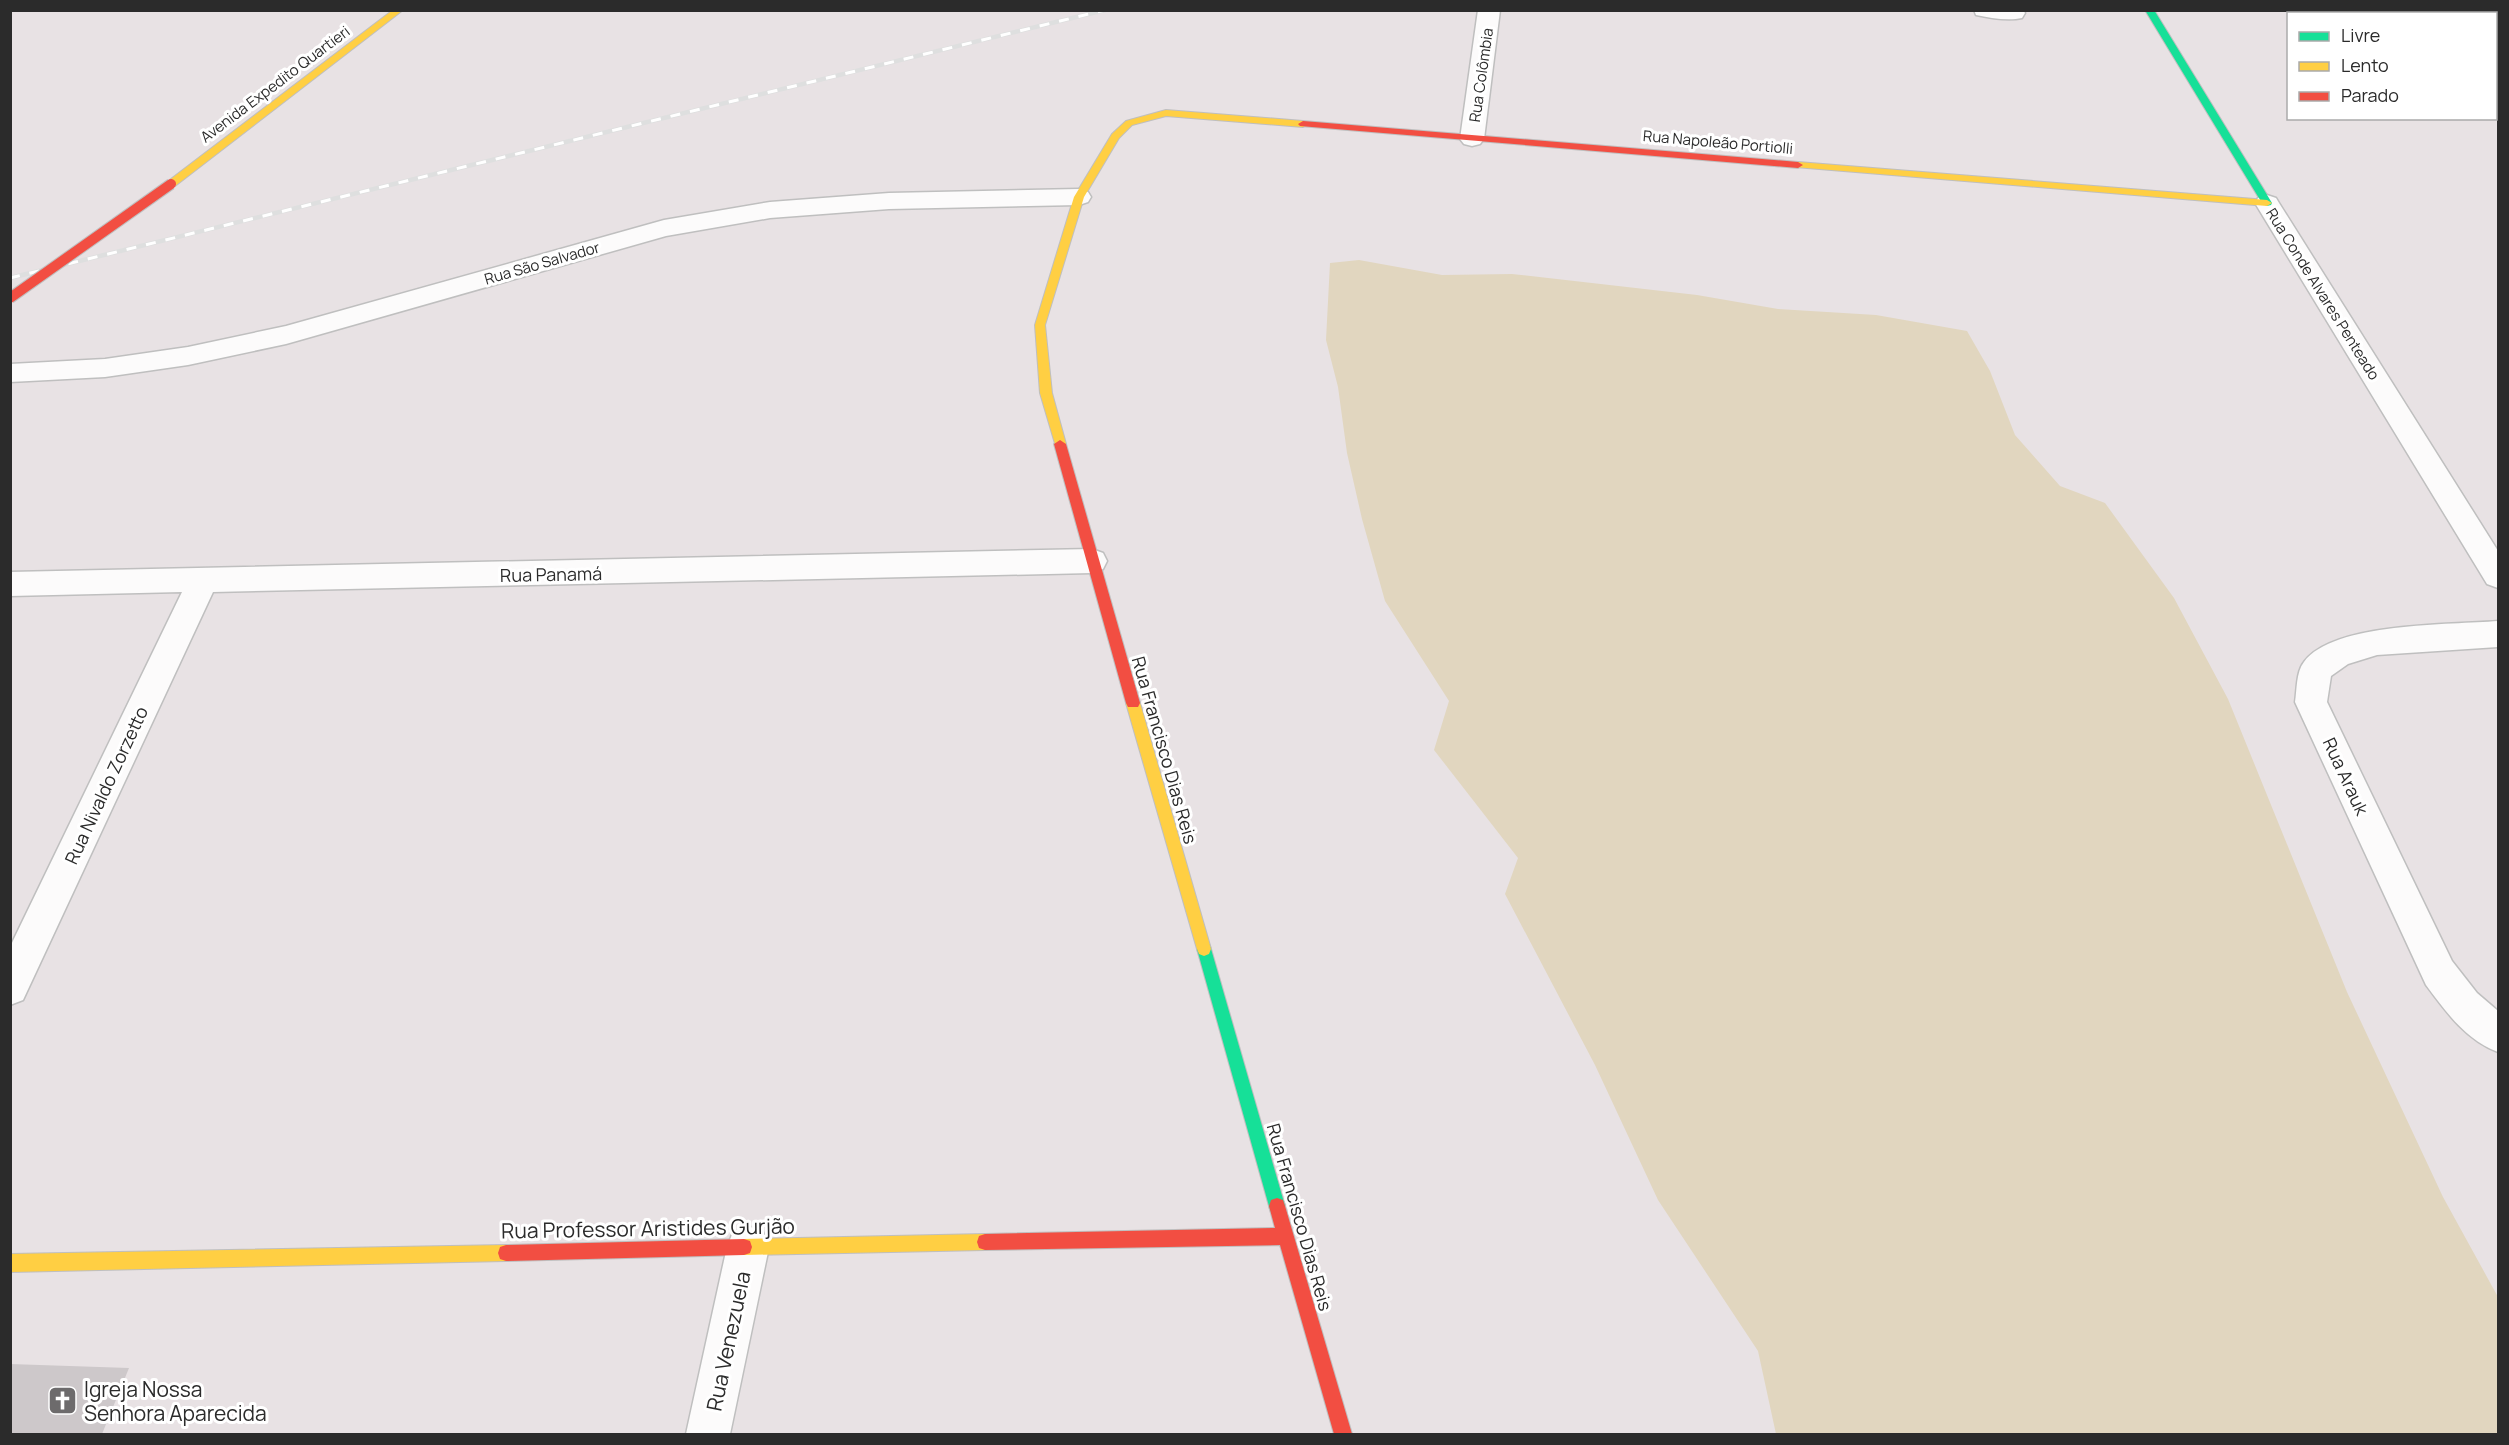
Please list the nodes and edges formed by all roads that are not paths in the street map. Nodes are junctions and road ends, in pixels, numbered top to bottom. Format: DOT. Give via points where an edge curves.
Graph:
graph roads {
  1 [pos="399,10"];
  2 [pos="1490,10"];
  3 [pos="1984,10"];
  4 [pos="2149,10"];
  5 [pos="2013,13"];
  6 [pos="1166,113"];
  7 [pos="1472,139"];
  8 [pos="1079,197"];
  9 [pos="2267,203"];
  10 [pos="10,298"];
  11 [pos="10,373"];
  12 [pos="1092,561"];
  13 [pos="2499,576"];
  14 [pos="202,582"];
  15 [pos="10,584"];
  16 [pos="2499,634"];
  17 [pos="10,988"];
  18 [pos="2499,1034"];
  19 [pos="1286,1236"];
  20 [pos="748,1246"];
  21 [pos="10,1263"];
  22 [pos="708,1434"];
  23 [pos="1343,1434"];
  1 -- 10 [label="street, Avenida Expedito Quartieri, bridge" via="171,184"];
  2 -- 7 [label="street, Rua Colômbia"];
  3 -- 5 [label="street"];
  4 -- 9 [label="street, Rua Conde Alvares Penteado"];
  6 -- 7 [label="street, Rua Napoleão Portiolli"];
  6 -- 8 [label="street, Rua Francisco Dias Reis" via="1130,123 1115,136"];
  7 -- 9 [label="street, Rua Napoleão Portiolli"];
  8 -- 11 [label="street, Rua São Salvador" via="889,201 770,210 664,228 275,337 188,356 105,368"];
  8 -- 12 [label="street, Rua Francisco Dias Reis" via="1040,325 1046,393"];
  9 -- 13 [label="street, Rua Conde Alvares Penteado"];
  12 -- 14 [label="street, Rua Panamá"];
  12 -- 19 [label="street, Rua Francisco Dias Reis"];
  14 -- 15 [label="street, Rua Panamá"];
  14 -- 17 [label="street, Rua Nivaldo Zorzetto"];
  16 -- 18 [label="street, Rua Arauk" via="2377,642 2337,654 2316,670 2311,702 2439,973 2464,1006"];
  19 -- 20 [label="street, Rua Professor Aristides Gurjão"];
  19 -- 23 [label="street, Rua Francisco Dias Reis"];
  20 -- 21 [label="street, Rua Professor Aristides Gurjão"];
  20 -- 22 [label="street, Rua Venezuela"];
}
